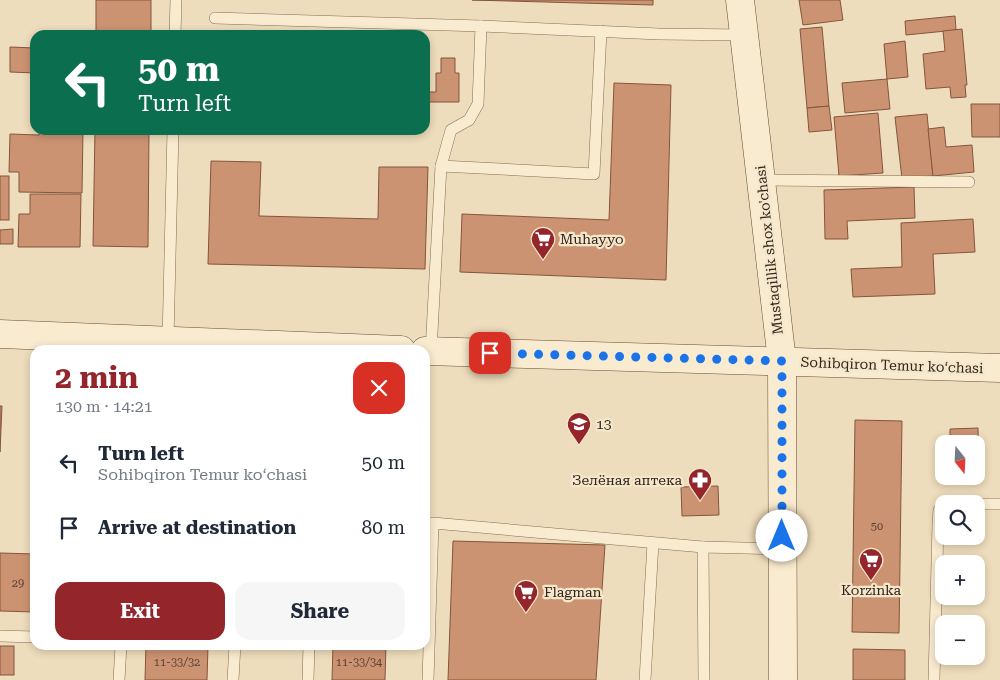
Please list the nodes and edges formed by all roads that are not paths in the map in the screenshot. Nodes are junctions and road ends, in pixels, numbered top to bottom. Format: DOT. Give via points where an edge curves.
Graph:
graph roads {
  1 [pos="176,0"];
  2 [pos="740,0"];
  3 [pos="214,18"];
  4 [pos="481,26"];
  5 [pos="175,30"];
  6 [pos="601,31"];
  7 [pos="745,35"];
  8 [pos="173,135"];
  9 [pos="441,166"];
  10 [pos="761,180"];
  11 [pos="969,182"];
  12 [pos="0,334"];
  13 [pos="168,341"];
  14 [pos="130,345"];
  15 [pos="272,345"];
  16 [pos="428,345"];
  17 [pos="430,351"];
  18 [pos="782,361"];
  19 [pos="1000,368"];
  20 [pos="985,504"];
  21 [pos="1000,504"];
  22 [pos="430,522"];
  23 [pos="653,543"];
  24 [pos="937,545"];
  25 [pos="703,547"];
  26 [pos="782,549"];
  27 [pos="0,636"];
  28 [pos="30,637"];
  29 [pos="121,650"];
  30 [pos="235,650"];
  31 [pos="309,650"];
  32 [pos="428,650"];
  33 [pos="119,680"];
  34 [pos="233,680"];
  35 [pos="308,680"];
  36 [pos="428,680"];
  37 [pos="645,680"];
  38 [pos="704,680"];
  39 [pos="783,680"];
  40 [pos="934,680"];
  1 -- 5 [label="lane"];
  2 -- 7 [label="main road, Mustaqillik shox ko'chasi"];
  3 -- 4 [label="lane"];
  4 -- 6 [label="lane"];
  4 -- 9 [label="lane" via="478,104 468,120 451,130"];
  6 -- 7 [label="lane"];
  6 -- 9 [label="lane" via="594,174"];
  7 -- 10 [label="main road, Mustaqillik shox ko'chasi"];
  8 -- 13 [label="lane"];
  9 -- 16 [label="lane"];
  10 -- 11 [label="lane"];
  10 -- 18 [label="main road, Mustaqillik shox ko'chasi"];
  12 -- 14 [label="main road"];
  13 -- 14 [label="main road"];
  13 -- 15 [label="main road"];
  17 -- 18 [label="main road, Sohibqiron Temur koʻchasi"];
  18 -- 19 [label="main road, Sohibqiron Temur koʻchasi"];
  18 -- 26 [label="main road, Mustaqillik shox ko'chasi"];
  20 -- 21 [label="lane"];
  22 -- 23 [label="lane"];
  23 -- 25 [label="lane"];
  23 -- 37 [label="lane"];
  24 -- 40 [label="lane"];
  25 -- 26 [label="lane"];
  25 -- 38 [label="lane"];
  26 -- 39 [label="main road, Mustaqillik shox ko'chasi"];
  27 -- 28 [label="lane"];
  29 -- 33 [label="lane"];
  30 -- 34 [label="lane"];
  31 -- 35 [label="lane"];
  32 -- 36 [label="lane"];
}
